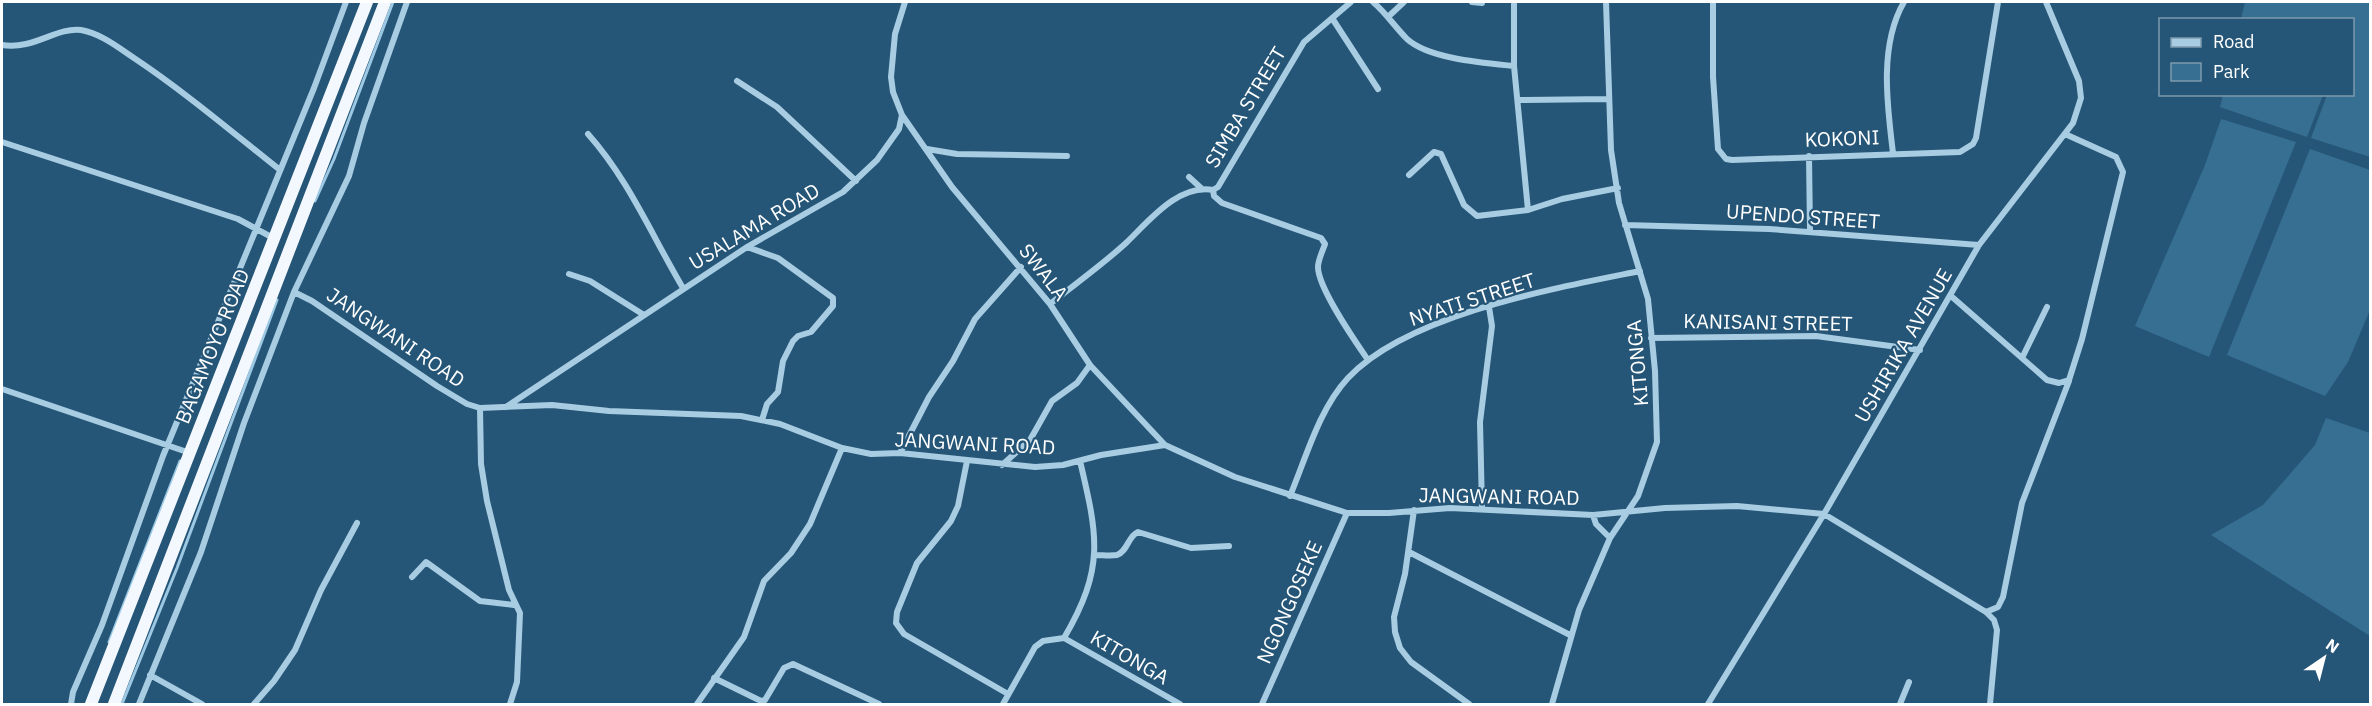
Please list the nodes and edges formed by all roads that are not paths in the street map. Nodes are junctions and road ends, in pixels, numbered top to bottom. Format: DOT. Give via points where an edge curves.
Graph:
graph roads {
  1 [pos="346,2"];
  2 [pos="367,2"];
  3 [pos="385,2"];
  4 [pos="407,2"];
  5 [pos="905,2"];
  6 [pos="1351,2"];
  7 [pos="1373,2"];
  8 [pos="1404,2"];
  9 [pos="1472,2"];
  10 [pos="1514,2"];
  11 [pos="1606,2"];
  12 [pos="1713,2"];
  13 [pos="1904,2"];
  14 [pos="1998,2"];
  15 [pos="2046,2"];
  16 [pos="1482,3"];
  17 [pos="1389,16"];
  18 [pos="1332,18"];
  19 [pos="2,45"];
  20 [pos="1514,66"];
  21 [pos="737,81"];
  22 [pos="1378,89"];
  23 [pos="1608,99"];
  24 [pos="1518,100"];
  25 [pos="902,116"];
  26 [pos="588,134"];
  27 [pos="2065,134"];
  28 [pos="2,142"];
  29 [pos="927,148"];
  30 [pos="1893,153"];
  31 [pos="1067,156"];
  32 [pos="1809,156"];
  33 [pos="280,170"];
  34 [pos="1409,175"];
  35 [pos="1189,177"];
  36 [pos="856,181"];
  37 [pos="1201,188"];
  38 [pos="1617,188"];
  39 [pos="1213,190"];
  40 [pos="1528,210"];
  41 [pos="1625,225"];
  42 [pos="255,227"];
  43 [pos="1810,231"];
  44 [pos="276,239"];
  45 [pos="1979,245"];
  46 [pos="747,247"];
  47 [pos="1021,267"];
  48 [pos="1640,271"];
  49 [pos="568,274"];
  50 [pos="683,288"];
  51 [pos="294,292"];
  52 [pos="1951,296"];
  53 [pos="1050,304"];
  54 [pos="1489,307"];
  55 [pos="2047,307"];
  56 [pos="644,315"];
  57 [pos="1651,338"];
  58 [pos="1920,350"];
  59 [pos="2023,356"];
  60 [pos="1368,360"];
  61 [pos="1090,365"];
  62 [pos="2069,380"];
  63 [pos="2,389"];
  64 [pos="480,408"];
  65 [pos="503,408"];
  66 [pos="762,420"];
  67 [pos="167,445"];
  68 [pos="1165,445"];
  69 [pos="842,448"];
  70 [pos="190,453"];
  71 [pos="900,453"];
  72 [pos="967,461"];
  73 [pos="1080,461"];
  74 [pos="1002,465"];
  75 [pos="1290,496"];
  76 [pos="1482,508"];
  77 [pos="1414,510"];
  78 [pos="1627,512"];
  79 [pos="1347,513"];
  80 [pos="1824,514"];
  81 [pos="1593,515"];
  82 [pos="357,523"];
  83 [pos="1610,538"];
  84 [pos="1229,546"];
  85 [pos="1408,552"];
  86 [pos="1096,555"];
  87 [pos="412,577"];
  88 [pos="514,605"];
  89 [pos="1986,612"];
  90 [pos="1570,635"];
  91 [pos="1064,638"];
  92 [pos="150,675"];
  93 [pos="714,678"];
  94 [pos="1909,682"];
  95 [pos="1008,694"];
  96 [pos="865,697"];
  97 [pos="71,705"];
  98 [pos="91,705"];
  99 [pos="114,705"];
  100 [pos="139,705"];
  101 [pos="202,705"];
  102 [pos="254,705"];
  103 [pos="510,705"];
  104 [pos="697,705"];
  105 [pos="860,705"];
  106 [pos="879,705"];
  107 [pos="1003,705"];
  108 [pos="1180,705"];
  109 [pos="1262,705"];
  110 [pos="1469,705"];
  111 [pos="1552,705"];
  112 [pos="1708,705"];
  113 [pos="1900,705"];
  114 [pos="1990,705"];
  1 -- 33 [label="street"];
  2 -- 44 [label="highway, BAGAMOYO ROAD"];
  3 -- 99 [label="highway, BAGAMOYO ROAD"];
  4 -- 51 [label="street" via="349,176"];
  5 -- 25 [label="street" via="895,34 891,76"];
  6 -- 18 [label="street, SIMBA STREET"];
  7 -- 17 [label="street"];
  8 -- 17 [label="street"];
  9 -- 16 [label="street"];
  10 -- 20 [label="street"];
  11 -- 23 [label="street, KITONGA"];
  12 -- 32 [label="street, KOKONI" via="1713,77 1721,154 1732,160"];
  13 -- 30 [label="street" via="1891,31 1889,54 1888,105"];
  14 -- 30 [label="street, KOKONI" via="1972,144 1960,152"];
  15 -- 27 [label="street, USHIRIKA AVENUE" via="2079,81 2079,111"];
  17 -- 20 [label="street" via="1407,38 1428,51"];
  18 -- 22 [label="street"];
  18 -- 39 [label="street, SIMBA STREET" via="1304,42"];
  19 -- 33 [label="street" via="30,45 68,31 87,31 165,78"];
  20 -- 24 [label="street"];
  21 -- 36 [label="street" via="777,107"];
  23 -- 24 [label="street"];
  23 -- 38 [label="street, KITONGA"];
  24 -- 40 [label="street"];
  25 -- 29 [label="street, SWALA"];
  25 -- 36 [label="street, USALAMA ROAD" via="888,146"];
  26 -- 50 [label="street" via="626,183"];
  27 -- 45 [label="street, USHIRIKA AVENUE"];
  27 -- 62 [label="street" via="2116,157 2123,172"];
  28 -- 42 [label="street"];
  29 -- 31 [label="street" via="957,154"];
  29 -- 47 [label="street, SWALA" via="952,187"];
  30 -- 32 [label="street, KOKONI"];
  32 -- 43 [label="street"];
  33 -- 42 [label="street"];
  34 -- 40 [label="street" via="1434,152 1441,154 1472,214 1494,216"];
  35 -- 37 [label="street"];
  36 -- 46 [label="street, USALAMA ROAD"];
  37 -- 39 [label="street, SIMBA STREET"];
  37 -- 53 [label="street, SIMBA STREET" via="1150,218"];
  38 -- 40 [label="street"];
  38 -- 41 [label="street, KITONGA"];
  39 -- 60 [label="street" via="1222,203 1321,238 1325,244 1320,273 1334,305"];
  41 -- 43 [label="street, UPENDO STREET"];
  41 -- 48 [label="street, KITONGA"];
  42 -- 44 [label="street"];
  42 -- 67 [label="street"];
  43 -- 45 [label="street, UPENDO STREET"];
  44 -- 70 [label="highway, BAGAMOYO ROAD"];
  45 -- 52 [label="street, USHIRIKA AVENUE"];
  46 -- 50 [label="street, USALAMA ROAD"];
  46 -- 66 [label="street" via="778,258 833,298 833,306 811,332 793,341 783,361 778,392 767,404"];
  47 -- 53 [label="street, SWALA"];
  47 -- 71 [label="street" via="975,319"];
  48 -- 54 [label="street, NYATI STREET"];
  48 -- 57 [label="street, KITONGA" via="1648,299"];
  49 -- 56 [label="street" via="590,281"];
  50 -- 56 [label="street, USALAMA ROAD"];
  51 -- 64 [label="street, JANGWANI ROAD" via="321,306 437,386"];
  51 -- 92 [label="street" via="201,552"];
  52 -- 58 [label="street, USHIRIKA AVENUE"];
  52 -- 59 [label="street"];
  53 -- 61 [label="street, SWALA"];
  54 -- 60 [label="street, NYATI STREET" via="1434,326"];
  54 -- 76 [label="street" via="1492,326 1480,422"];
  55 -- 59 [label="street"];
  56 -- 65 [label="street, USALAMA ROAD"];
  57 -- 58 [label="street, KANISANI STREET" via="1816,336"];
  57 -- 78 [label="street, KITONGA" via="1657,442 1645,480"];
  58 -- 80 [label="street, USHIRIKA AVENUE"];
  59 -- 62 [label="street" via="2047,380"];
  60 -- 75 [label="street, NYATI STREET" via="1347,378 1327,408"];
  61 -- 68 [label="street, SWALA"];
  61 -- 74 [label="street" via="1077,383 1052,401 1030,441"];
  62 -- 89 [label="street" via="2022,503 2003,597 1998,607"];
  63 -- 67 [label="street"];
  64 -- 65 [label="street, JANGWANI ROAD"];
  64 -- 88 [label="street" via="481,464 487,501"];
  65 -- 66 [label="street, JANGWANI ROAD" via="552,405"];
  66 -- 69 [label="street, JANGWANI ROAD"];
  67 -- 70 [label="street"];
  67 -- 97 [label="street"];
  68 -- 73 [label="street, JANGWANI ROAD"];
  68 -- 75 [label="street, JANGWANI ROAD" via="1235,477"];
  69 -- 71 [label="street, JANGWANI ROAD" via="871,454"];
  69 -- 93 [label="street" via="810,524 791,553 764,581 744,637"];
  70 -- 98 [label="highway, BAGAMOYO ROAD"];
  71 -- 72 [label="street, JANGWANI ROAD"];
  72 -- 74 [label="street, JANGWANI ROAD"];
  72 -- 95 [label="street" via="951,521 917,563 896,623 904,634"];
  73 -- 74 [label="street, JANGWANI ROAD" via="1035,467"];
  73 -- 86 [label="street" via="1094,522"];
  75 -- 79 [label="street, JANGWANI ROAD"];
  76 -- 77 [label="street, JANGWANI ROAD"];
  76 -- 81 [label="street, JANGWANI ROAD"];
  77 -- 79 [label="street, JANGWANI ROAD"];
  77 -- 85 [label="street"];
  78 -- 80 [label="street, JANGWANI ROAD" via="1737,506"];
  78 -- 81 [label="street, JANGWANI ROAD"];
  78 -- 83 [label="street, KITONGA"];
  79 -- 109 [label="street, NGONGOSEKE"];
  80 -- 89 [label="street"];
  80 -- 112 [label="street, USHIRIKA AVENUE"];
  81 -- 83 [label="street"];
  82 -- 102 [label="street" via="289,662"];
  83 -- 90 [label="street, KITONGA"];
  84 -- 86 [label="street" via="1191,548 1138,532 1117,555"];
  85 -- 90 [label="street"];
  85 -- 110 [label="street" via="1395,617 1400,648 1422,672"];
  86 -- 91 [label="street" via="1081,608"];
  87 -- 88 [label="street" via="426,562 480,601"];
  88 -- 103 [label="street" via="520,613 517,682"];
  89 -- 114 [label="street" via="1997,630"];
  90 -- 111 [label="street, KITONGA"];
  91 -- 95 [label="street" via="1043,641 1035,647"];
  91 -- 108 [label="street, KITONGA"];
  92 -- 100 [label="street"];
  92 -- 101 [label="street"];
  93 -- 96 [label="street" via="761,701 784,668 793,664"];
  93 -- 104 [label="street"];
  94 -- 113 [label="street"];
  95 -- 107 [label="street"];
  96 -- 105 [label="street"];
  96 -- 106 [label="street"];
}
